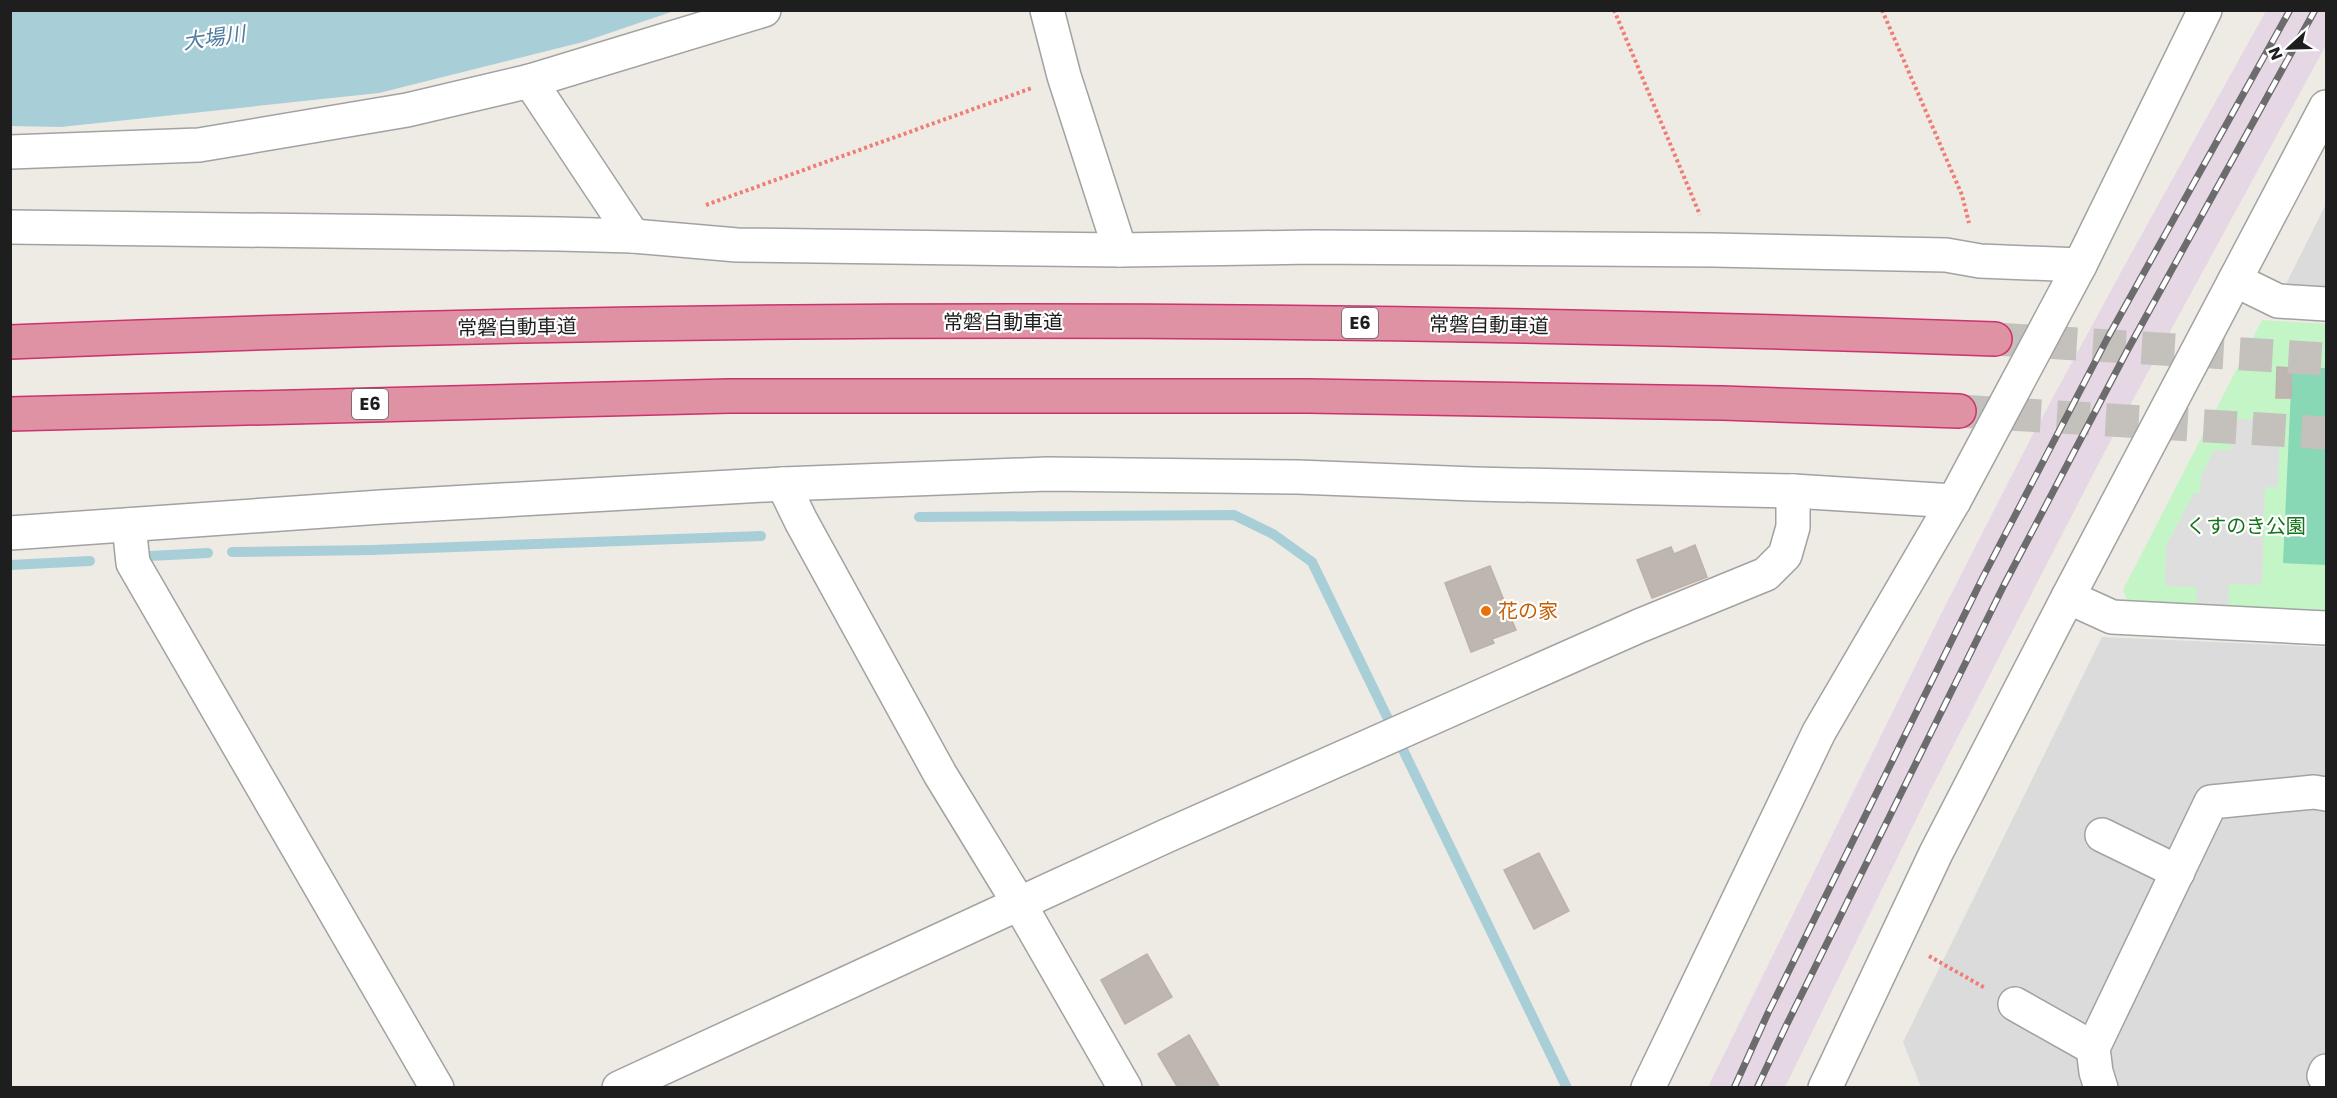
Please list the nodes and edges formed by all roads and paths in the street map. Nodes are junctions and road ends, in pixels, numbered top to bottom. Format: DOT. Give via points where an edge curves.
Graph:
graph roads {
  1 [pos="764,10"];
  2 [pos="1047,10"];
  3 [pos="1614,10"];
  4 [pos="1882,10"];
  5 [pos="2205,10"];
  6 [pos="1064,76"];
  7 [pos="530,81"];
  8 [pos="2326,107"];
  9 [pos="10,152"];
  10 [pos="699,208"];
  11 [pos="10,227"];
  12 [pos="633,236"];
  13 [pos="1714,249"];
  14 [pos="1120,250"];
  15 [pos="1980,261"];
  16 [pos="2080,265"];
  17 [pos="2235,280"];
  18 [pos="2326,304"];
  19 [pos="1995,339"];
  20 [pos="10,342"];
  21 [pos="1959,411"];
  22 [pos="10,414"];
  23 [pos="783,484"];
  24 [pos="1794,491"];
  25 [pos="1954,501"];
  26 [pos="129,525"];
  27 [pos="10,533"];
  28 [pos="2068,597"];
  29 [pos="2326,628"];
  30 [pos="2326,794"];
  31 [pos="2102,835"];
  32 [pos="2178,872"];
  33 [pos="1020,905"];
  34 [pos="1929,956"];
  35 [pos="2015,1004"];
  36 [pos="2093,1048"];
  37 [pos="2326,1071"];
  38 [pos="2326,1078"];
  39 [pos="437,1088"];
  40 [pos="619,1088"];
  41 [pos="1125,1088"];
  42 [pos="1648,1088"];
  43 [pos="1825,1088"];
  44 [pos="2101,1088"];
  1 -- 7 [label="street"];
  2 -- 6 [label="street"];
  3 -- 13 [label="path"];
  4 -- 15 [label="path" via="1962,195"];
  5 -- 16 [label="street"];
  6 -- 10 [label="path"];
  6 -- 14 [label="street"];
  7 -- 9 [label="street" via="407,110 199,145"];
  7 -- 12 [label="street"];
  8 -- 17 [label="street"];
  11 -- 12 [label="street"];
  12 -- 14 [label="street" via="737,245"];
  13 -- 14 [label="street"];
  13 -- 15 [label="street" via="1946,255"];
  15 -- 16 [label="street"];
  16 -- 25 [label="street"];
  17 -- 18 [label="street" via="2278,301"];
  17 -- 28 [label="street"];
  19 -- 20 [label="highway, 常磐自動車道 / E6" via="1336,322 724,322"];
  21 -- 22 [label="highway, E6" via="1308,396 729,396"];
  23 -- 24 [label="street" via="1059,474"];
  23 -- 26 [label="street"];
  23 -- 33 [label="street" via="940,774"];
  24 -- 25 [label="street"];
  24 -- 33 [label="street" via="1793,527 1785,555 1766,574 1639,626"];
  25 -- 42 [label="street" via="1819,732"];
  26 -- 27 [label="street"];
  26 -- 39 [label="street" via="133,563"];
  28 -- 29 [label="street" via="2112,617"];
  28 -- 43 [label="street" via="1936,853"];
  30 -- 32 [label="street" via="2211,802"];
  31 -- 32 [label="street"];
  32 -- 36 [label="street"];
  33 -- 40 [label="street"];
  33 -- 41 [label="street"];
  34 -- 35 [label="path"];
  35 -- 36 [label="street"];
  36 -- 44 [label="street"];
  37 -- 38 [label="street"];
}
